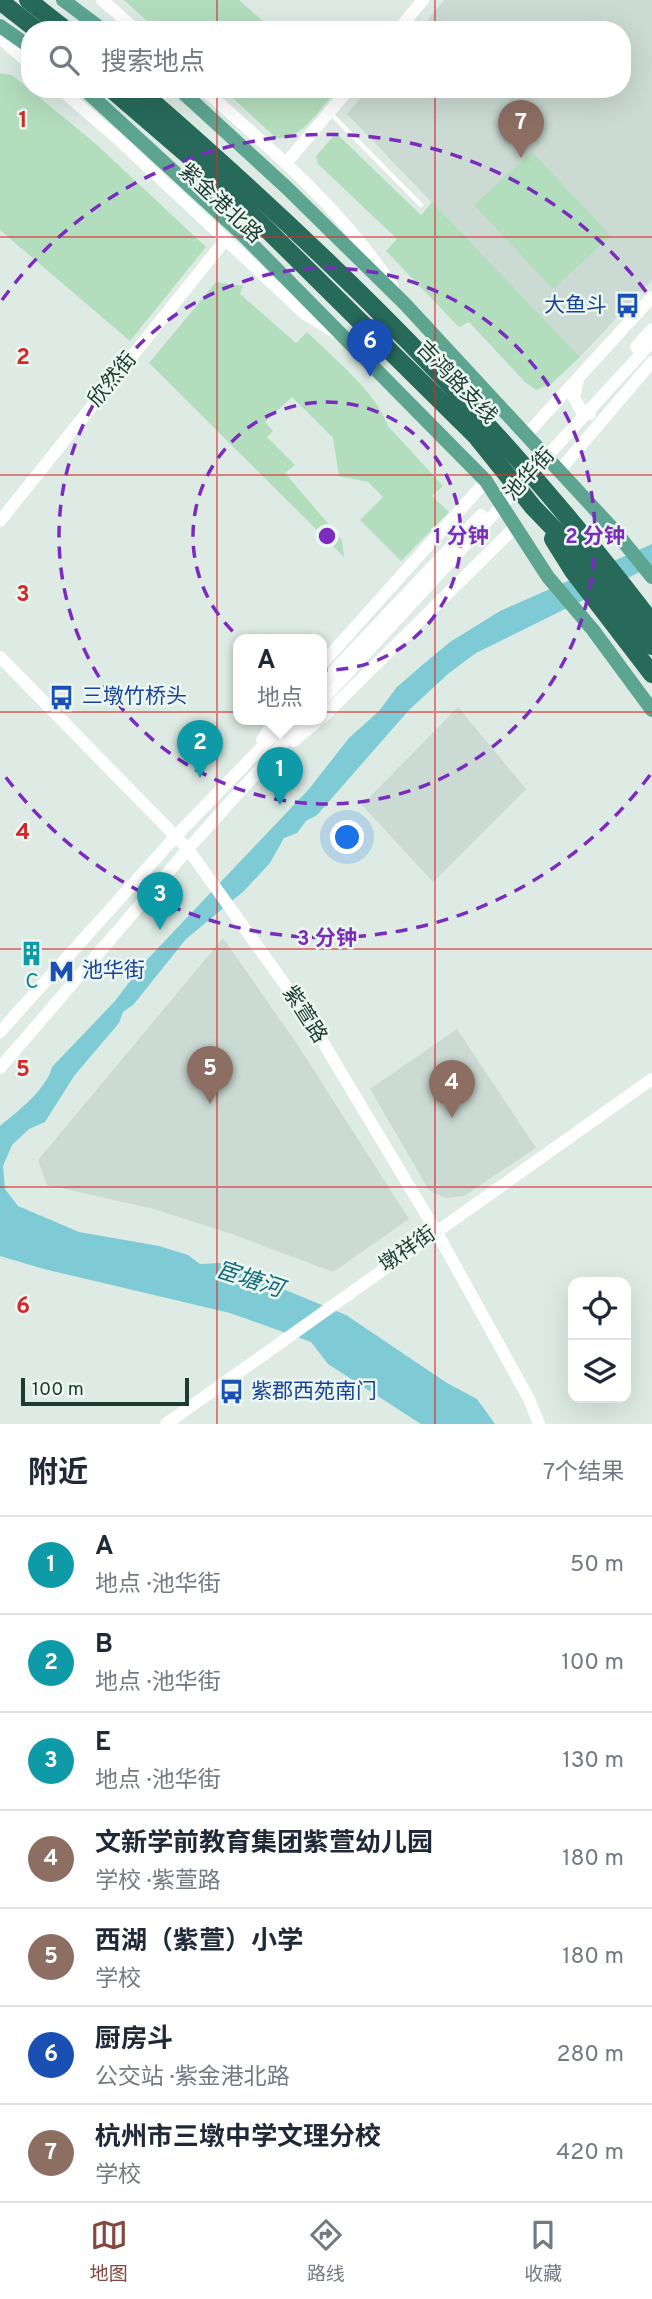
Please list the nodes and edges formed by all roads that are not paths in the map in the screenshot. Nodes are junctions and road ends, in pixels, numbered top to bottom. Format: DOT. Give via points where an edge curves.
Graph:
graph roads {
  1 [pos="8,0"];
  2 [pos="28,0"];
  3 [pos="63,0"];
  4 [pos="102,0"];
  5 [pos="423,0"];
  6 [pos="0,1"];
  7 [pos="0,9"];
  8 [pos="26,21"];
  9 [pos="55,21"];
  10 [pos="91,21"];
  11 [pos="126,21"];
  12 [pos="406,21"];
  13 [pos="0,26"];
  14 [pos="0,38"];
  15 [pos="21,41"];
  16 [pos="21,56"];
  17 [pos="70,98"];
  18 [pos="94,98"];
  19 [pos="121,98"];
  20 [pos="148,98"];
  21 [pos="188,98"];
  22 [pos="213,98"];
  23 [pos="341,98"];
  24 [pos="329,112"];
  25 [pos="286,163"];
  26 [pos="421,205"];
  27 [pos="226,239"];
  28 [pos="652,297"];
  29 [pos="405,304"];
  30 [pos="652,329"];
  31 [pos="652,342"];
  32 [pos="354,345"];
  33 [pos="652,362"];
  34 [pos="578,377"];
  35 [pos="615,405"];
  36 [pos="526,435"];
  37 [pos="559,471"];
  38 [pos="486,481"];
  39 [pos="0,521"];
  40 [pos="514,527"];
  41 [pos="597,555"];
  42 [pos="652,577"];
  43 [pos="624,601"];
  44 [pos="652,609"];
  45 [pos="652,624"];
  46 [pos="652,646"];
  47 [pos="0,657"];
  48 [pos="327,658"];
  49 [pos="652,674"];
  50 [pos="327,678"];
  51 [pos="327,696"];
  52 [pos="652,710"];
  53 [pos="327,712"];
  54 [pos="271,725"];
  55 [pos="286,725"];
  56 [pos="297,725"];
  57 [pos="313,725"];
  58 [pos="277,741"];
  59 [pos="250,760"];
  60 [pos="261,768"];
  61 [pos="176,836"];
  62 [pos="188,849"];
  63 [pos="0,1032"];
  64 [pos="0,1068"];
  65 [pos="652,1079"];
  66 [pos="436,1231"];
  67 [pos="166,1424"];
  68 [pos="539,1424"];
  1 -- 7 [label="main road"];
  2 -- 9 [label="highway"];
  3 -- 10 [label="main road"];
  4 -- 11 [label="main road"];
  5 -- 12 [label="main road"];
  6 -- 8 [label="highway"];
  13 -- 15 [label="main road"];
  14 -- 16 [label="main road"];
  17 -- 27 [label="main road, 紫金港北路"];
  18 -- 32 [label="main road, 紫金港北路"];
  19 -- 41 [label="highway, 吉鸿路支线" via="219,182 353,312 476,436 533,507"];
  20 -- 41 [label="highway, 吉鸿路支线" via="230,169 369,303 552,495"];
  21 -- 29 [label="main road"];
  22 -- 25 [label="main road"];
  23 -- 24 [label="main road"];
  24 -- 25 [label="main road"];
  24 -- 26 [label="lane"];
  25 -- 29 [label="main road" via="374,257"];
  27 -- 32 [label="main road, 紫金港北路" via="305,314"];
  27 -- 39 [label="main road, 欣然街"];
  28 -- 34 [label="main road"];
  29 -- 36 [label="main road"];
  30 -- 50 [label="main road, 池华街"];
  31 -- 51 [label="main road, 池华街"];
  32 -- 38 [label="main road, 紫金港北路"];
  33 -- 35 [label="main road"];
  34 -- 35 [label="main road" via="573,398 583,414 600,415"];
  34 -- 36 [label="main road"];
  35 -- 37 [label="main road"];
  36 -- 37 [label="main road"];
  37 -- 41 [label="main road"];
  38 -- 40 [label="main road, 紫金港北路"];
  38 -- 48 [label="main road"];
  40 -- 52 [label="main road, 紫金港北路"];
  40 -- 53 [label="main road"];
  41 -- 42 [label="main road"];
  41 -- 43 [label="highway, 吉鸿路支线"];
  41 -- 43 [label="highway"];
  43 -- 44 [label="highway"];
  43 -- 45 [label="highway, 吉鸿路支线"];
  43 -- 46 [label="highway, 吉鸿路支线"];
  43 -- 49 [label="highway"];
  47 -- 61 [label="main road, 紫萱路"];
  54 -- 59 [label="main road"];
  55 -- 58 [label="main road"];
  56 -- 58 [label="main road"];
  57 -- 60 [label="main road"];
  58 -- 59 [label="main road"];
  58 -- 60 [label="main road"];
  59 -- 61 [label="main road"];
  60 -- 62 [label="main road"];
  61 -- 62 [label="main road, 紫萱路"];
  61 -- 63 [label="main road"];
  62 -- 64 [label="main road"];
  62 -- 66 [label="main road, 紫萱路" via="306,1014"];
  65 -- 66 [label="main road, 墩祥街"];
  66 -- 67 [label="main road, 墩祥街"];
  66 -- 68 [label="main road, 紫萱路"];
}
